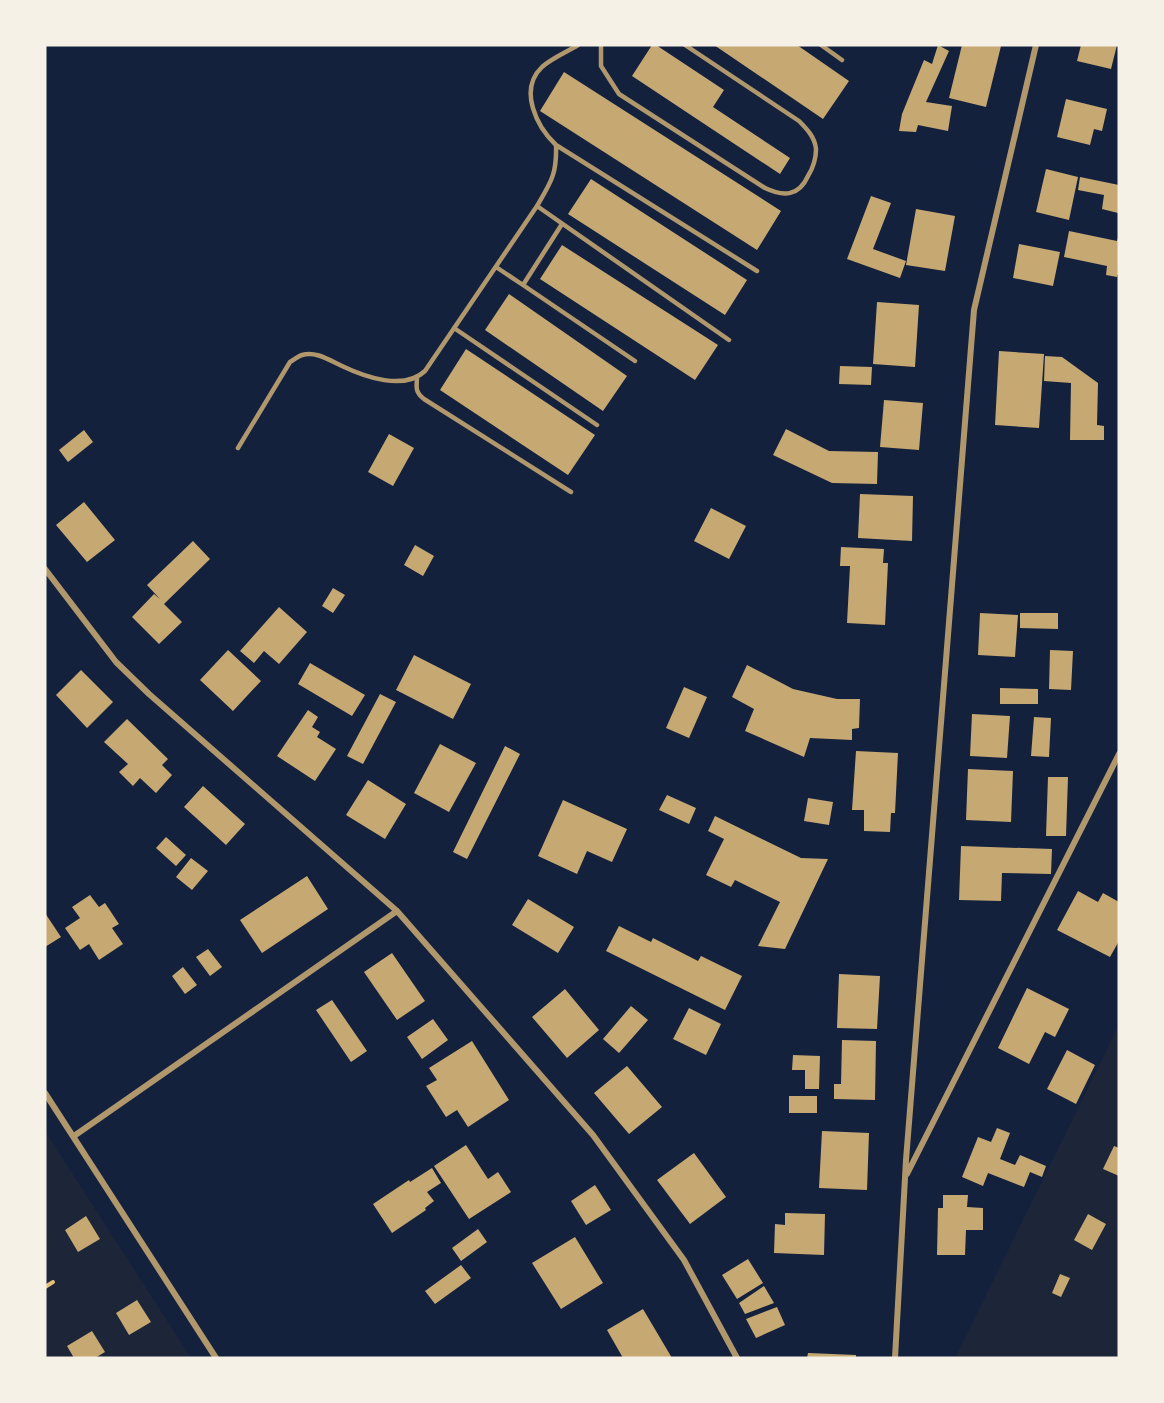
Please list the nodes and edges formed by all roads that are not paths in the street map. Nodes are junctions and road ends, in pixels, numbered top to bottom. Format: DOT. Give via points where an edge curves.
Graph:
graph roads {
  1 [pos="578,45"];
  2 [pos="601,45"];
  3 [pos="685,45"];
  4 [pos="821,45"];
  5 [pos="1036,45"];
  6 [pos="842,60"];
  7 [pos="556,145"];
  8 [pos="537,206"];
  9 [pos="562,224"];
  10 [pos="496,267"];
  11 [pos="758,271"];
  12 [pos="523,285"];
  13 [pos="454,328"];
  14 [pos="729,340"];
  15 [pos="635,361"];
  16 [pos="417,379"];
  17 [pos="597,425"];
  18 [pos="238,448"];
  19 [pos="571,492"];
  20 [pos="45,569"];
  21 [pos="1119,754"];
  22 [pos="398,911"];
  23 [pos="45,1093"];
  24 [pos="74,1137"];
  25 [pos="905,1177"];
  26 [pos="216,1358"];
  27 [pos="737,1358"];
  28 [pos="895,1358"];
  1 -- 7 [label="lane" via="543,65 532,84 535,118"];
  2 -- 3 [label="lane" via="601,66 619,94 765,188 785,195 796,192 814,165 816,147 809,131"];
  4 -- 6 [label="lane"];
  5 -- 25 [label="street" via="974,310"];
  7 -- 8 [label="lane" via="556,166"];
  7 -- 11 [label="lane"];
  8 -- 9 [label="lane"];
  8 -- 10 [label="lane"];
  9 -- 12 [label="lane"];
  9 -- 14 [label="lane"];
  10 -- 12 [label="lane"];
  10 -- 13 [label="lane"];
  12 -- 15 [label="lane"];
  13 -- 16 [label="lane"];
  13 -- 17 [label="lane"];
  16 -- 18 [label="lane" via="385,380 362,375 326,357 300,355 290,362"];
  16 -- 19 [label="lane" via="418,394 424,399"];
  20 -- 22 [label="street" via="116,662 149,694"];
  21 -- 25 [label="street"];
  22 -- 24 [label="street"];
  22 -- 27 [label="street" via="593,1135 684,1260"];
  23 -- 24 [label="street"];
  24 -- 26 [label="street"];
  25 -- 28 [label="street"];
}
